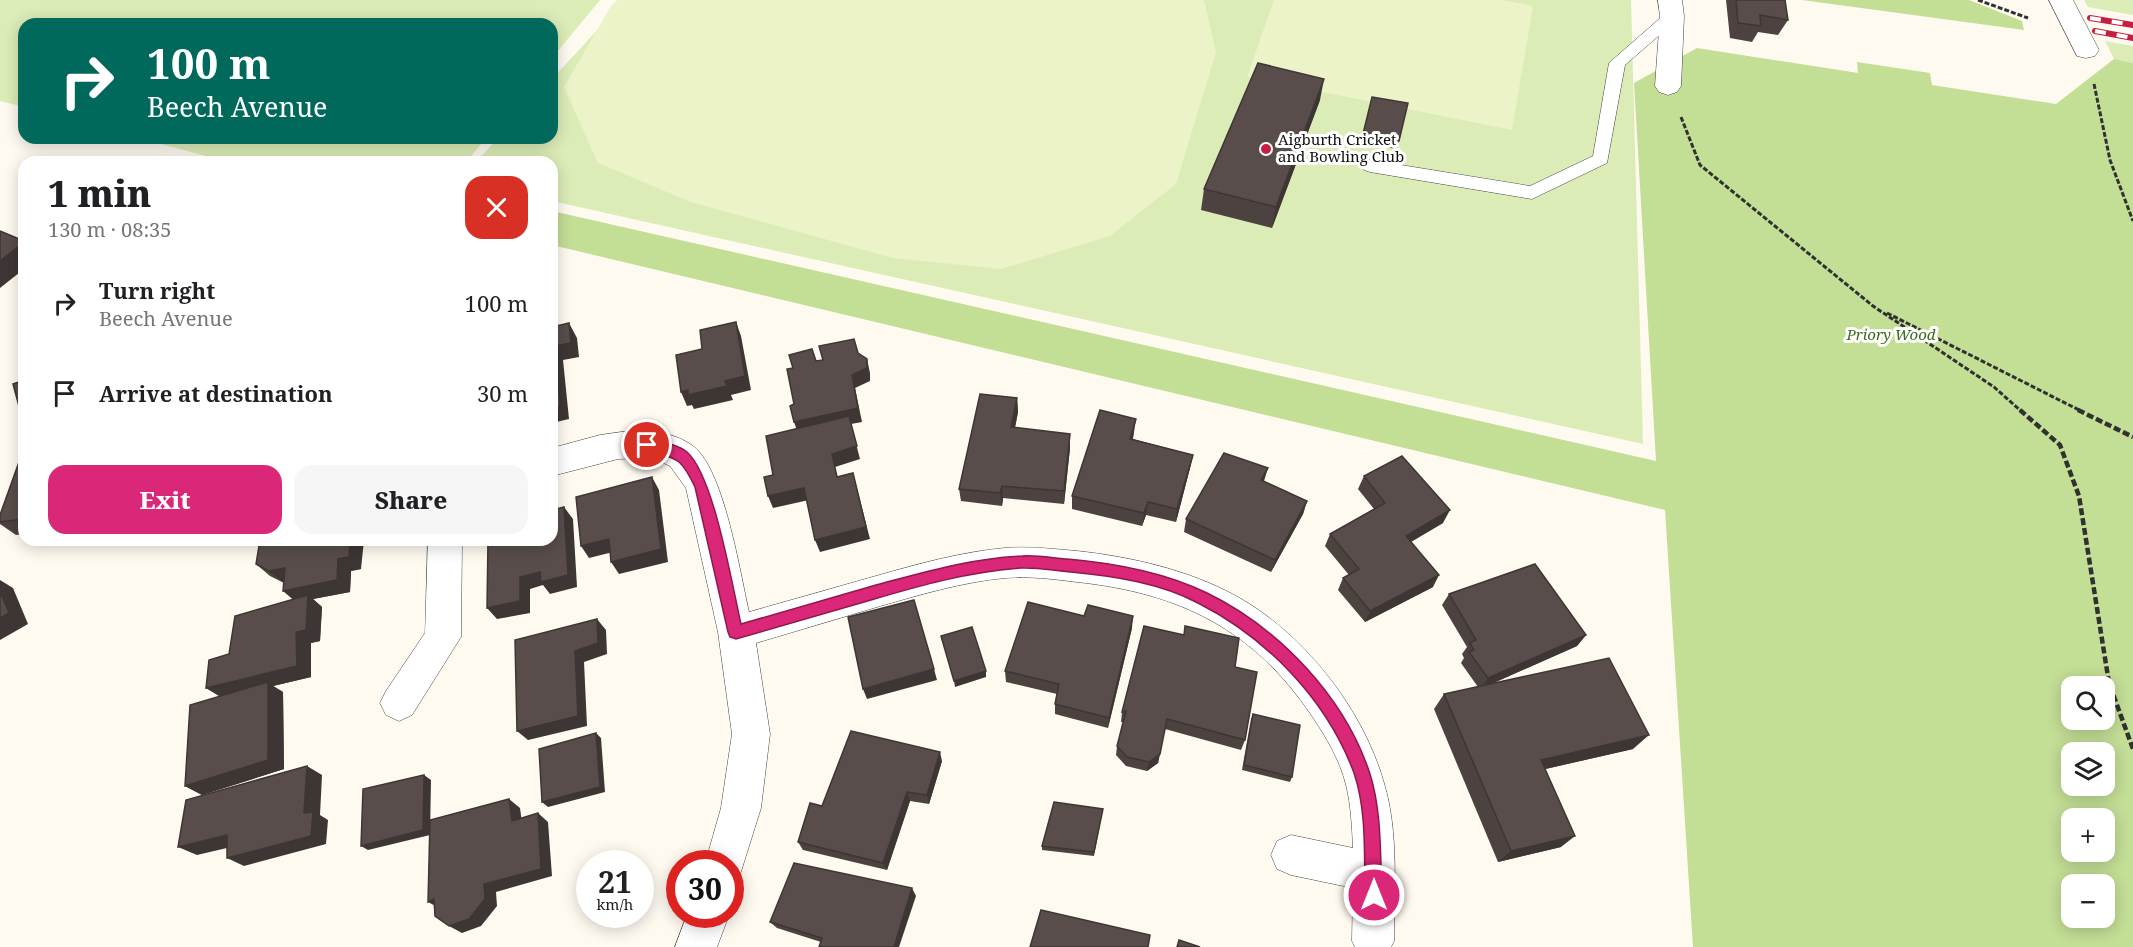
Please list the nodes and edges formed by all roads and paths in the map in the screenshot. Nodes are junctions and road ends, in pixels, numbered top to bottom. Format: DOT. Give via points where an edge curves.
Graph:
graph roads {
  1 [pos="2061,0"];
  2 [pos="1671,8"];
  3 [pos="2086,50"];
  4 [pos="1668,86"];
  5 [pos="1370,166"];
  6 [pos="2133,221"];
  7 [pos="1873,306"];
  8 [pos="2133,437"];
  9 [pos="558,460"];
  10 [pos="445,546"];
  11 [pos="736,632"];
  12 [pos="399,703"];
  13 [pos="2133,749"];
  14 [pos="729,850"];
  15 [pos="1291,855"];
  16 [pos="1374,872"];
  17 [pos="703,928"];
  18 [pos="1373,941"];
  19 [pos="696,947"];
  1 -- 3 [label="street"];
  2 -- 4 [label="street"];
  2 -- 5 [label="lane" via="1617,63 1601,159 1532,193"];
  3 -- 6 [label="path" via="2110,160"];
  4 -- 7 [label="path" via="1700,165"];
  7 -- 8 [label="path"];
  7 -- 13 [label="path" via="1994,387 2060,445 2079,496 2109,683"];
  9 -- 11 [label="street" via="609,445 660,446 681,455 702,487"];
  10 -- 12 [label="street" via="443,637"];
  11 -- 14 [label="street" via="752,734 741,808"];
  11 -- 16 [label="street" via="955,569 1024,562 1144,577 1202,597 1243,621 1282,654 1317,691 1343,732 1362,774 1371,818"];
  15 -- 16 [label="street"];
  16 -- 18 [label="street"];
  17 -- 19 [label="street"];
}
